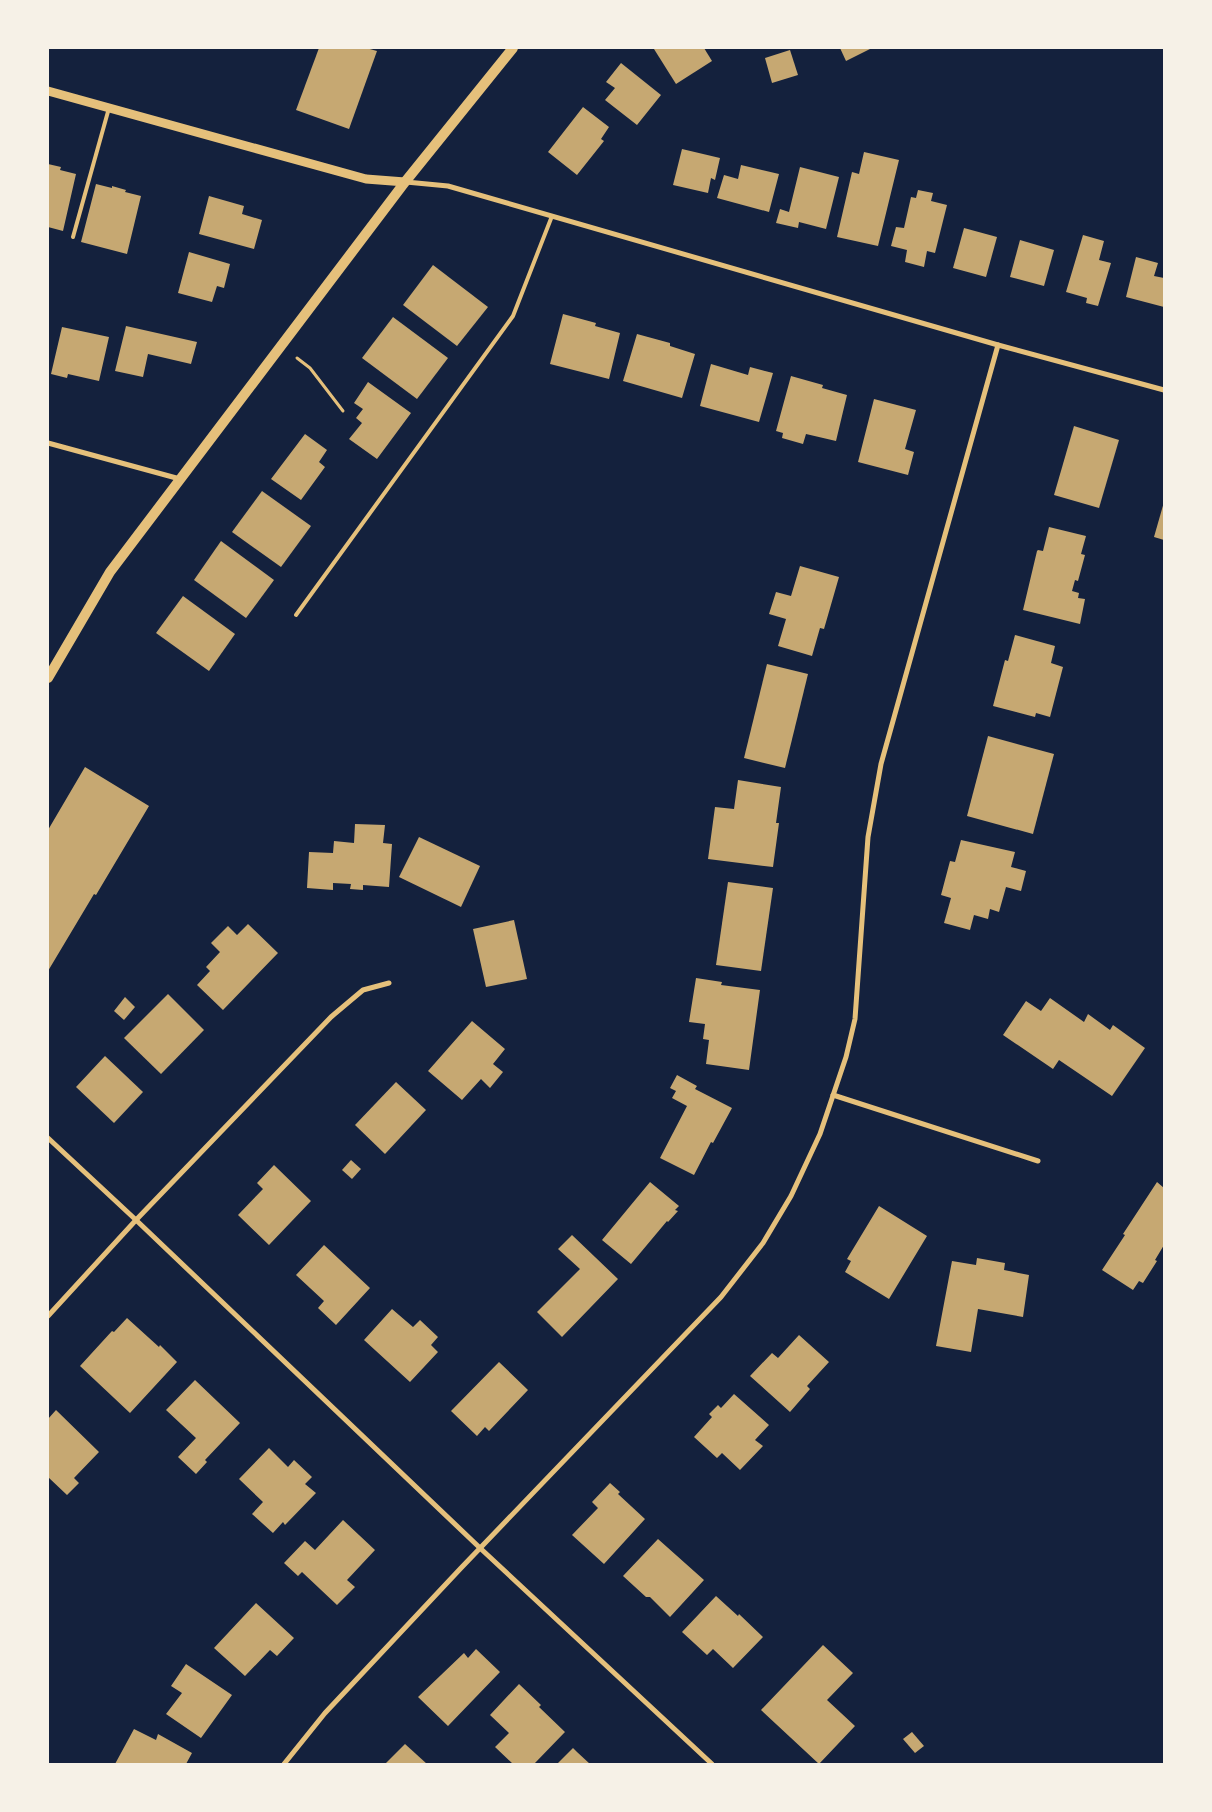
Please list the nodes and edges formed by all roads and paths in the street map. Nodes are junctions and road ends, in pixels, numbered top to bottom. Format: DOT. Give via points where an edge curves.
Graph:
graph roads {
  1 [pos="513,48"];
  2 [pos="48,91"];
  3 [pos="109,108"];
  4 [pos="405,182"];
  5 [pos="552,216"];
  6 [pos="73,237"];
  7 [pos="998,345"];
  8 [pos="281,346"];
  9 [pos="1164,390"];
  10 [pos="343,411"];
  11 [pos="48,443"];
  12 [pos="180,479"];
  13 [pos="296,615"];
  14 [pos="48,678"];
  15 [pos="389,983"];
  16 [pos="833,1095"];
  17 [pos="48,1138"];
  18 [pos="1038,1161"];
  19 [pos="136,1220"];
  20 [pos="48,1316"];
  21 [pos="480,1548"];
  22 [pos="284,1764"];
  23 [pos="712,1764"];
  1 -- 4 [label="main road"];
  2 -- 3 [label="street"];
  3 -- 4 [label="street" via="366,179"];
  3 -- 6 [label="lane"];
  4 -- 5 [label="street" via="448,186"];
  4 -- 8 [label="main road"];
  5 -- 7 [label="street"];
  5 -- 13 [label="lane" via="513,316"];
  7 -- 9 [label="street"];
  7 -- 16 [label="street" via="881,764 868,837 855,1019"];
  8 -- 10 [label="path" via="310,368"];
  8 -- 12 [label="main road"];
  11 -- 12 [label="street"];
  12 -- 14 [label="main road" via="110,572"];
  15 -- 19 [label="street" via="363,990 331,1017"];
  16 -- 18 [label="street"];
  16 -- 21 [label="street" via="820,1134 792,1196 763,1243 721,1297"];
  17 -- 19 [label="street"];
  19 -- 20 [label="street"];
  19 -- 21 [label="street"];
  21 -- 22 [label="street" via="325,1713"];
  21 -- 23 [label="street"];
}
